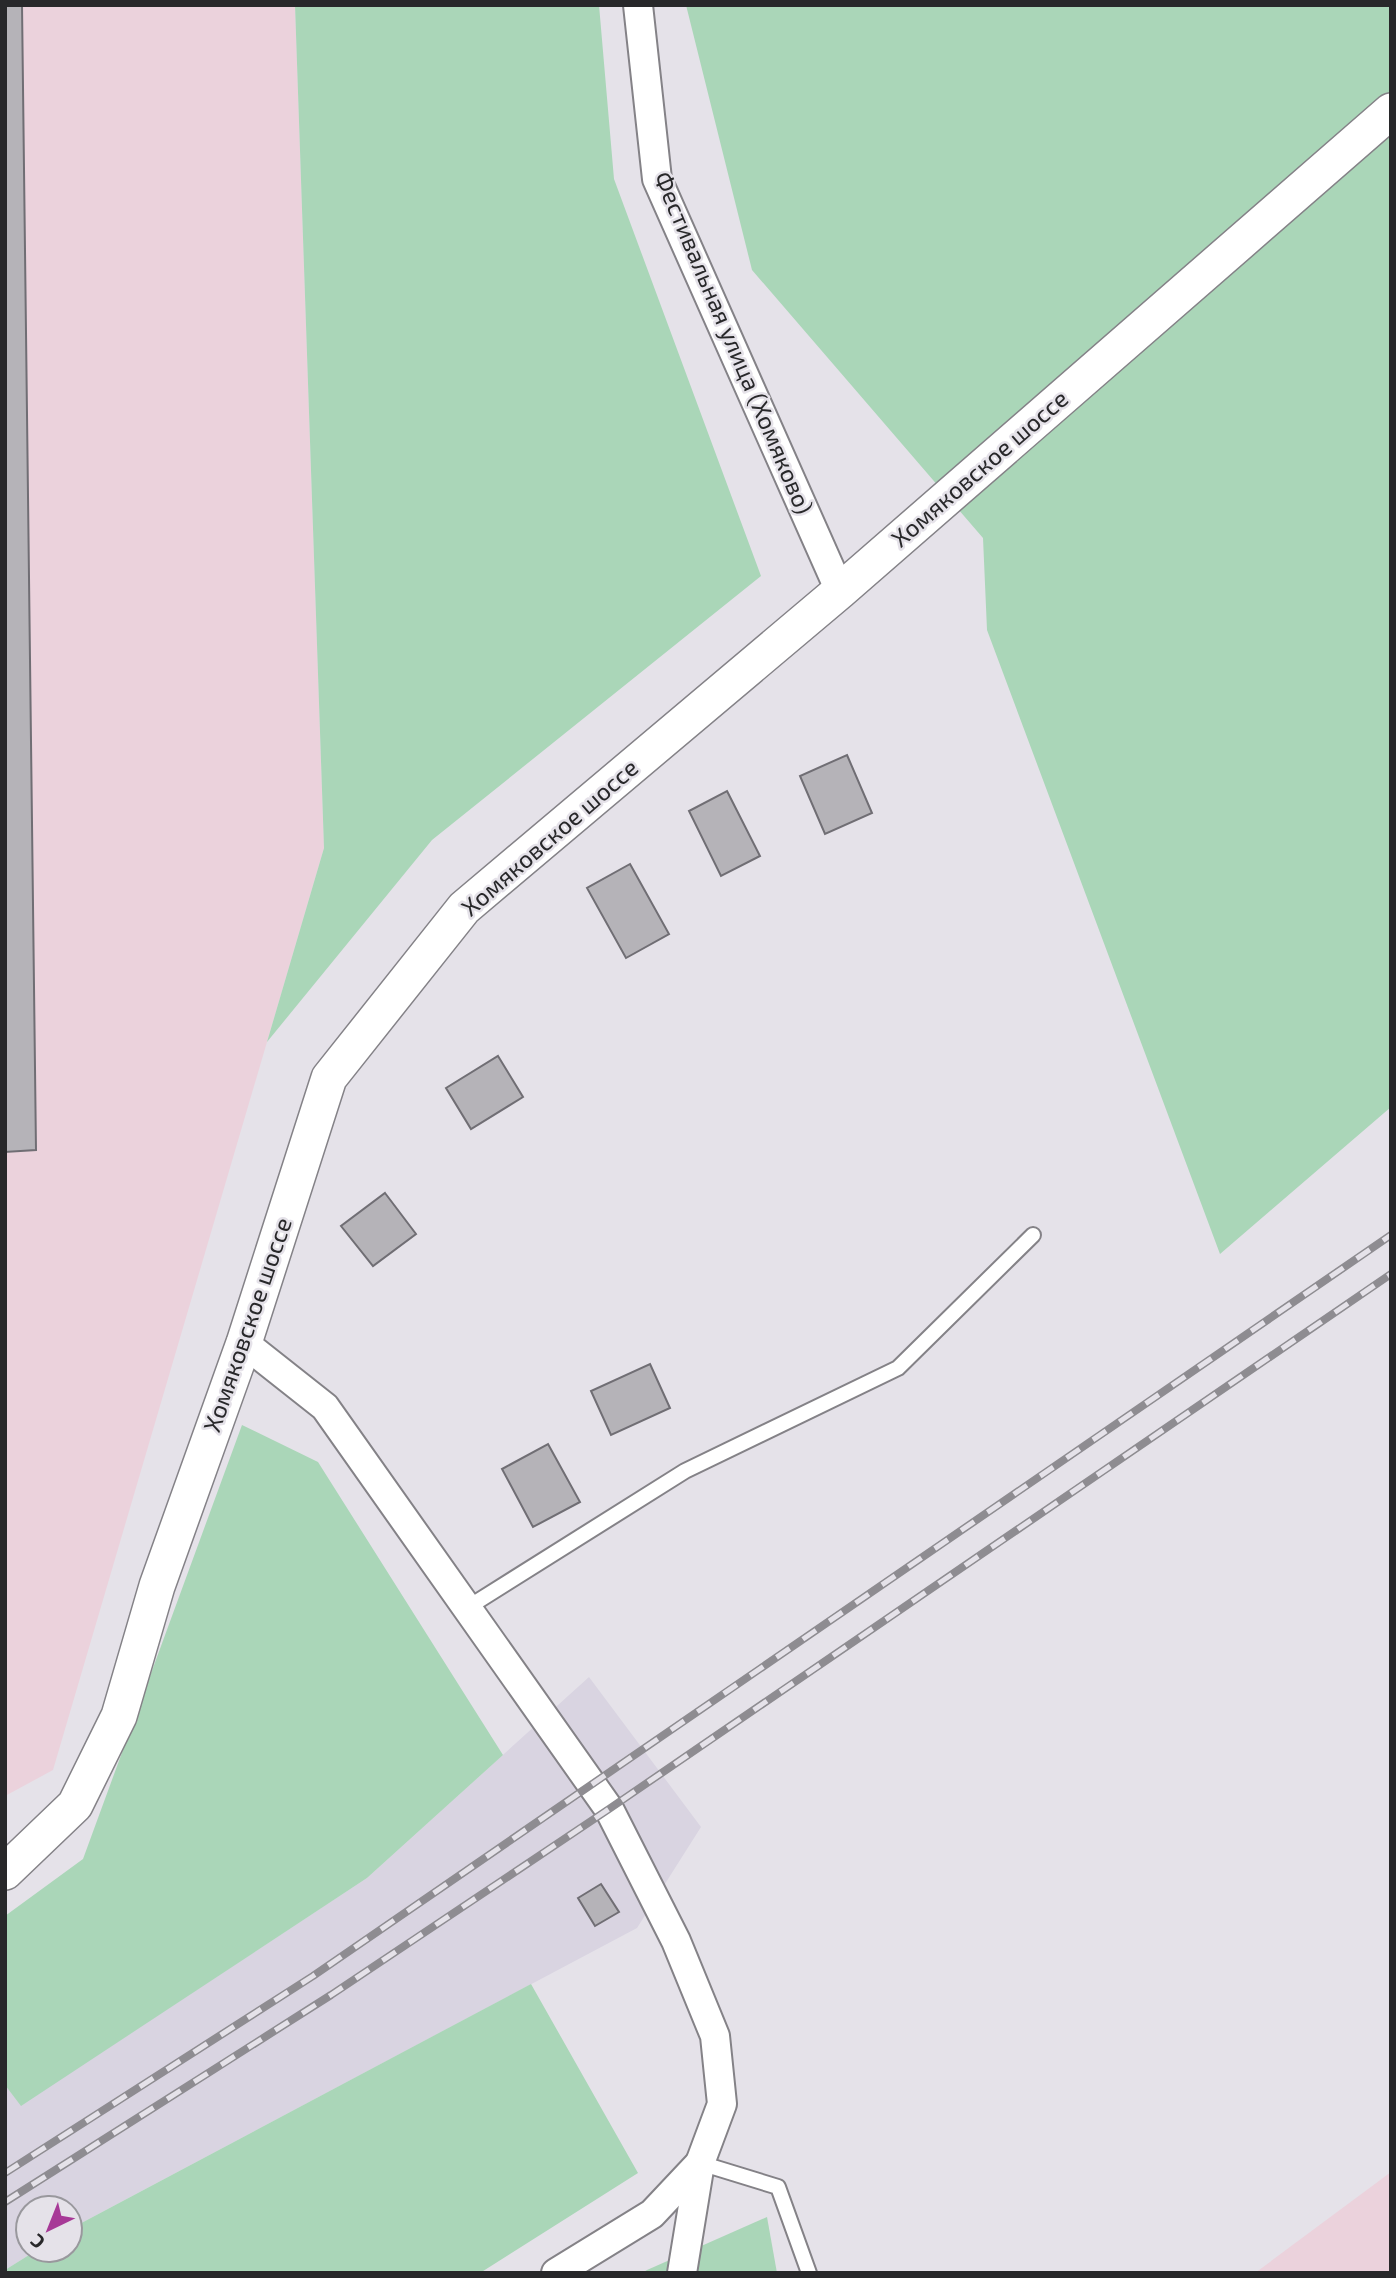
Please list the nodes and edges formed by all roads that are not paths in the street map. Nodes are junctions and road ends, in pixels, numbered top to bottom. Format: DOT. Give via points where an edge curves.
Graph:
graph roads {
  1 [pos="638,5"];
  2 [pos="1391,111"];
  3 [pos="840,591"];
  4 [pos="1033,1235"];
  5 [pos="244,1343"];
  6 [pos="467,1608"];
  7 [pos="5,1872"];
  8 [pos="700,2163"];
  9 [pos="556,2273"];
  10 [pos="682,2273"];
  11 [pos="809,2273"];
  1 -- 3 [label="street, Фестивальная улица (Хомяково)" via="657,179"];
  2 -- 3 [label="street, Хомяковское шоссе"];
  3 -- 5 [label="street, Хомяковское шоссе" via="464,908 329,1078"];
  4 -- 6 [label="lane" via="898,1368 685,1471"];
  5 -- 6 [label="street" via="325,1407"];
  5 -- 7 [label="street, Хомяковское шоссе" via="157,1586 119,1716 75,1805"];
  6 -- 8 [label="street" via="609,1809 676,1941 715,2036 722,2104"];
  8 -- 9 [label="street" via="652,2214"];
  8 -- 10 [label="street"];
  8 -- 11 [label="lane" via="778,2187"];
}
